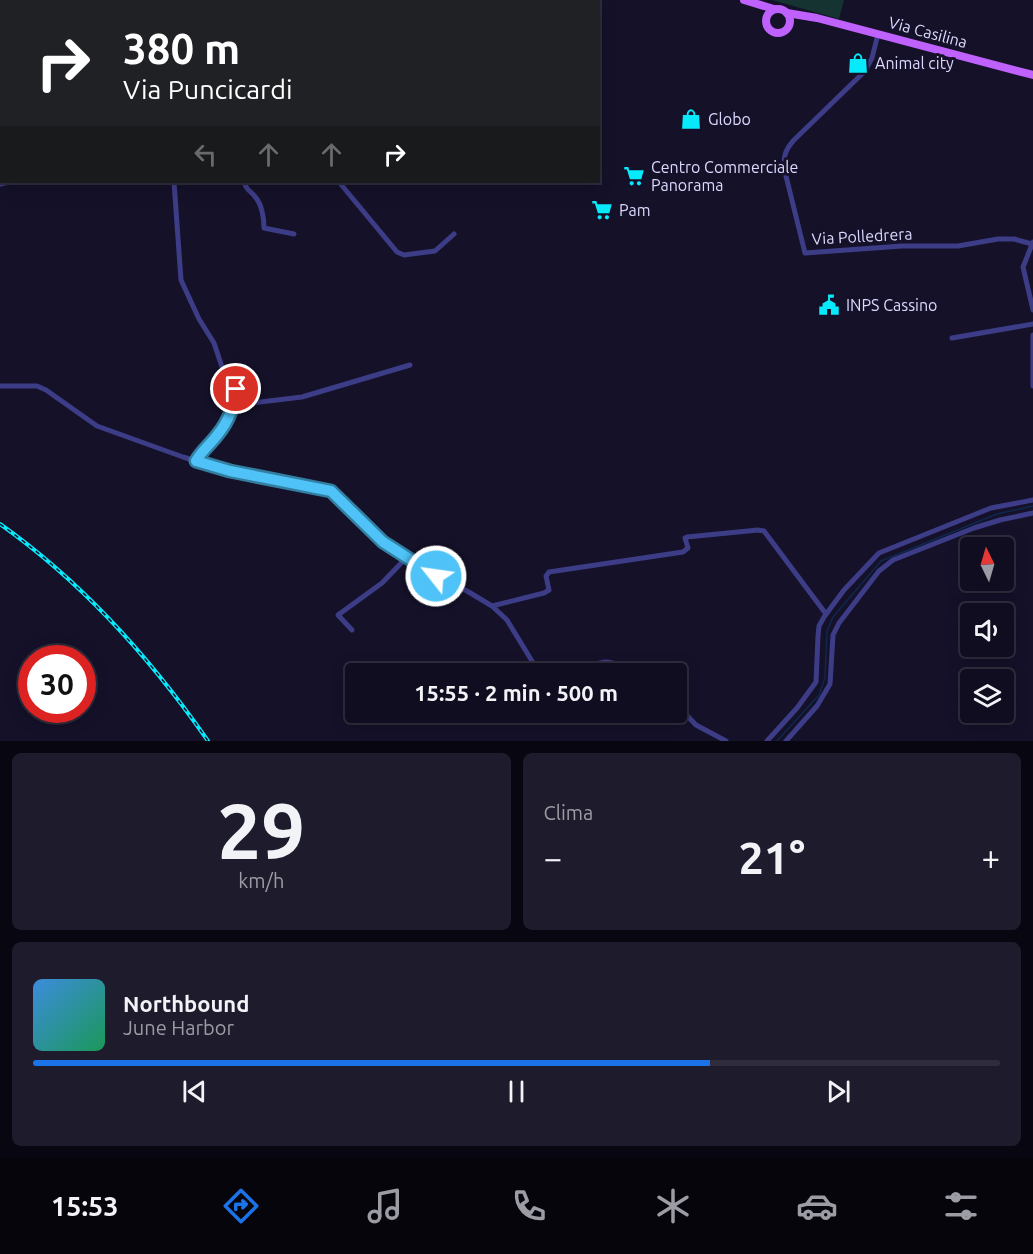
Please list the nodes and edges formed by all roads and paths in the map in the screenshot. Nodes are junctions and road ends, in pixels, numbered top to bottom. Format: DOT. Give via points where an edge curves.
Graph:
graph roads {
  1 [pos="744,0"];
  2 [pos="774,9"];
  3 [pos="787,13"];
  4 [pos="816,18"];
  5 [pos="766,20"];
  6 [pos="789,26"];
  7 [pos="878,34"];
  8 [pos="1033,75"];
  9 [pos="174,183"];
  10 [pos="244,183"];
  11 [pos="340,183"];
  12 [pos="294,234"];
  13 [pos="454,234"];
  14 [pos="1033,243"];
  15 [pos="1031,254"];
  16 [pos="1033,310"];
  17 [pos="1033,324"];
  18 [pos="1033,335"];
  19 [pos="952,338"];
  20 [pos="410,365"];
  21 [pos="0,386"];
  22 [pos="1033,386"];
  23 [pos="234,405"];
  24 [pos="196,461"];
  25 [pos="1033,500"];
  26 [pos="1033,513"];
  27 [pos="406,558"];
  28 [pos="492,606"];
  29 [pos="826,614"];
  30 [pos="352,630"];
  31 [pos="533,663"];
  32 [pos="599,663"];
  33 [pos="614,663"];
  34 [pos="687,716"];
  35 [pos="726,741"];
  36 [pos="767,741"];
  37 [pos="786,741"];
  1 -- 2 [label="main road"];
  1 -- 5 [label="main road" via="762,11"];
  2 -- 3 [label="main road"];
  2 -- 5 [label="main road"];
  3 -- 4 [label="main road, Via Casilina"];
  3 -- 6 [label="main road"];
  4 -- 6 [label="main road" via="802,19"];
  4 -- 7 [label="main road, Via Casilina"];
  5 -- 6 [label="main road" via="775,32"];
  7 -- 8 [label="main road, Via Casilina"];
  7 -- 14 [label="street, Via Polledrera" via="866,71 794,140 783,159 805,253 958,246 998,239"];
  9 -- 23 [label="street" via="181,280 214,343 223,370 236,389"];
  10 -- 12 [label="street" via="256,197 264,228"];
  11 -- 13 [label="street" via="397,252 404,255 435,251"];
  14 -- 15 [label="street, Via Polledrera"];
  15 -- 16 [label="street, Via Polledrera" via="1023,275"];
  17 -- 19 [label="street"];
  18 -- 22 [label="street"];
  20 -- 23 [label="street" via="302,397"];
  21 -- 24 [label="street" via="37,386 97,426"];
  23 -- 24 [label="street" via="218,435"];
  24 -- 27 [label="street" via="331,491 383,542"];
  25 -- 29 [label="street" via="991,508 879,553"];
  26 -- 37 [label="street" via="964,532 893,560 879,571 836,628 830,684 817,706"];
  27 -- 28 [label="street"];
  27 -- 30 [label="street" via="382,583 338,615"];
  28 -- 29 [label="street" via="544,593 550,587 547,573 683,552 688,548 687,537 758,530 764,531"];
  28 -- 31 [label="street" via="512,626"];
  29 -- 36 [label="street" via="819,626 816,682"];
  32 -- 33 [label="street"];
  34 -- 35 [label="street"];
}
